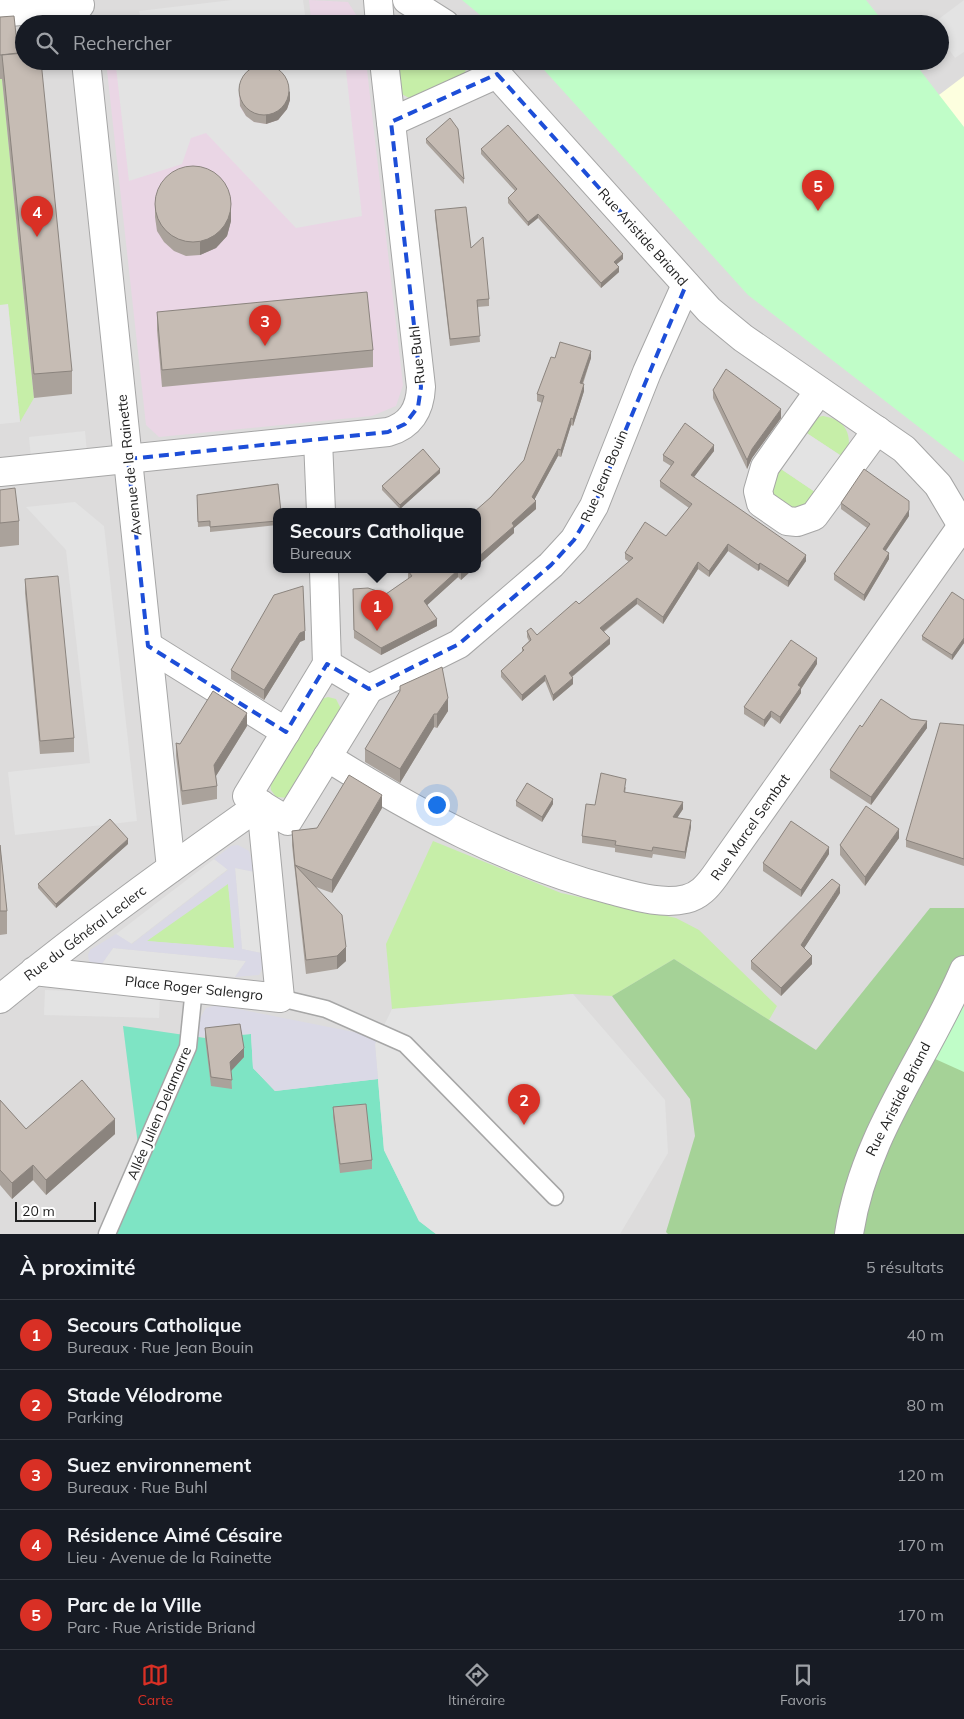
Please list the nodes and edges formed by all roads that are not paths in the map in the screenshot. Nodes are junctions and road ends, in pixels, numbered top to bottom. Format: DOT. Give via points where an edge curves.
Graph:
graph roads {
  1 [pos="378,0"];
  2 [pos="407,0"];
  3 [pos="81,10"];
  4 [pos="0,13"];
  5 [pos="379,15"];
  6 [pos="431,15"];
  7 [pos="87,70"];
  8 [pos="385,70"];
  9 [pos="487,70"];
  10 [pos="493,70"];
  11 [pos="391,122"];
  12 [pos="686,285"];
  13 [pos="819,391"];
  14 [pos="877,430"];
  15 [pos="318,440"];
  16 [pos="128,459"];
  17 [pos="0,472"];
  18 [pos="321,508"];
  19 [pos="963,528"];
  20 [pos="324,573"];
  21 [pos="148,646"];
  22 [pos="328,664"];
  23 [pos="368,689"];
  24 [pos="286,732"];
  25 [pos="327,757"];
  26 [pos="261,804"];
  27 [pos="171,868"];
  28 [pos="964,970"];
  29 [pos="34,971"];
  30 [pos="194,988"];
  31 [pos="280,998"];
  32 [pos="0,999"];
  33 [pos="555,1197"];
  34 [pos="107,1234"];
  35 [pos="849,1234"];
  1 -- 5 [label="street"];
  2 -- 6 [label="street"];
  3 -- 4 [label="street"];
  7 -- 16 [label="street, Avenue de la Rainette"];
  8 -- 11 [label="street, Rue Buhl"];
  9 -- 11 [label="street"];
  10 -- 12 [label="street, Rue Aristide Briand"];
  11 -- 15 [label="street, Rue Buhl" via="421,397 412,417 396,430"];
  12 -- 13 [label="street, Rue Aristide Briand" via="724,324"];
  12 -- 23 [label="street, Rue Jean Bouin" via="646,372 594,506 574,540 551,565 459,644"];
  13 -- 14 [label="street, Rue Aristide Briand"];
  13 -- 14 [label="street" via="765,467 758,490 761,503 787,521 797,522 814,516"];
  14 -- 19 [label="street, Rue Aristide Briand" via="904,449 928,473 950,502"];
  15 -- 16 [label="street, Rue Buhl"];
  15 -- 18 [label="street"];
  16 -- 17 [label="street, Rue Buhl"];
  16 -- 21 [label="street, Avenue de la Rainette"];
  19 -- 25 [label="street, Rue Marcel Sembat" via="707,887 686,899 674,901 633,895 520,860 444,826"];
  20 -- 22 [label="street"];
  21 -- 24 [label="street"];
  21 -- 27 [label="street, Avenue de la Rainette"];
  22 -- 23 [label="street"];
  22 -- 24 [label="street, Place Roger Salengro"];
  23 -- 25 [label="street, Place Roger Salengro"];
  24 -- 26 [label="street, Place Roger Salengro" via="247,796"];
  25 -- 26 [label="street, Place Roger Salengro" via="288,821"];
  26 -- 27 [label="street"];
  26 -- 31 [label="street, Place Roger Salengro"];
  27 -- 29 [label="street, Rue du Général Leclerc"];
  28 -- 35 [label="street, Rue Aristide Briand" via="874,1145 859,1184"];
  29 -- 30 [label="street, Place Roger Salengro"];
  29 -- 32 [label="street, Rue du Général Leclerc"];
  30 -- 31 [label="street, Place Roger Salengro"];
  30 -- 34 [label="lane, Allée Julien Delamarre" via="188,1047"];
  31 -- 33 [label="lane" via="326,1009 406,1044"];
}
